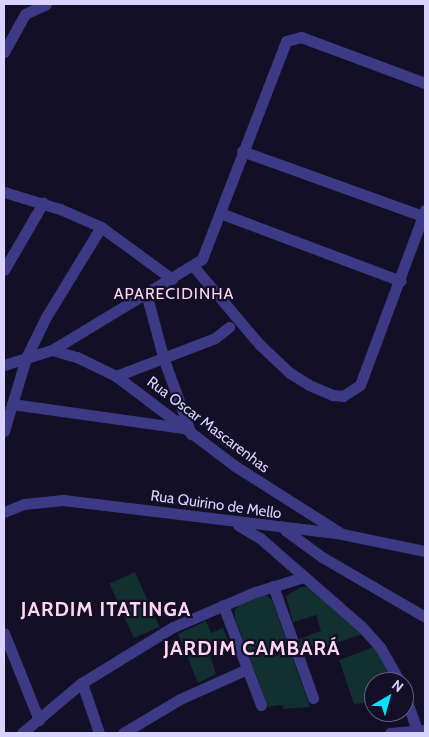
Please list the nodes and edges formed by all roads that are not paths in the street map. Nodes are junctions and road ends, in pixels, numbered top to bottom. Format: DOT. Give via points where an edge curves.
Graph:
graph roads {
  1 [pos="46,4"];
  2 [pos="4,52"];
  3 [pos="425,83"];
  4 [pos="242,151"];
  5 [pos="4,192"];
  6 [pos="43,203"];
  7 [pos="220,213"];
  8 [pos="424,213"];
  9 [pos="101,227"];
  10 [pos="194,267"];
  11 [pos="4,270"];
  12 [pos="172,279"];
  13 [pos="401,281"];
  14 [pos="146,293"];
  15 [pos="229,327"];
  16 [pos="52,350"];
  17 [pos="26,358"];
  18 [pos="164,360"];
  19 [pos="4,365"];
  20 [pos="116,376"];
  21 [pos="12,404"];
  22 [pos="4,430"];
  23 [pos="187,431"];
  24 [pos="4,512"];
  25 [pos="235,523"];
  26 [pos="285,530"];
  27 [pos="342,534"];
  28 [pos="425,551"];
  29 [pos="304,577"];
  30 [pos="273,586"];
  31 [pos="223,606"];
  32 [pos="425,618"];
  33 [pos="4,633"];
  34 [pos="247,669"];
  35 [pos="394,672"];
  36 [pos="82,683"];
  37 [pos="313,698"];
  38 [pos="261,705"];
  39 [pos="414,717"];
  40 [pos="39,720"];
  41 [pos="420,731"];
  42 [pos="22,733"];
  43 [pos="99,733"];
  44 [pos="123,733"];
  45 [pos="390,733"];
  1 -- 2 [label="street" via="25,14"];
  3 -- 4 [label="street" via="302,37 292,38 281,50"];
  4 -- 7 [label="street"];
  4 -- 8 [label="street"];
  5 -- 6 [label="street"];
  6 -- 9 [label="street"];
  6 -- 11 [label="street"];
  7 -- 10 [label="street" via="208,248"];
  7 -- 13 [label="street"];
  8 -- 13 [label="street"];
  9 -- 12 [label="street"];
  9 -- 17 [label="street" via="46,317"];
  10 -- 12 [label="street"];
  10 -- 13 [label="street" via="260,345 290,373 333,395 352,393 360,385"];
  12 -- 14 [label="street"];
  14 -- 16 [label="street"];
  14 -- 18 [label="street"];
  15 -- 18 [label="street" via="215,338"];
  16 -- 17 [label="street"];
  16 -- 20 [label="street, Rua Oscar Mascarenhas" via="77,357"];
  17 -- 19 [label="street"];
  17 -- 21 [label="street"];
  18 -- 20 [label="street"];
  18 -- 23 [label="street"];
  20 -- 23 [label="street, Rua Oscar Mascarenhas"];
  21 -- 22 [label="street"];
  21 -- 23 [label="street"];
  23 -- 27 [label="street, Rua Oscar Mascarenhas" via="273,492"];
  24 -- 25 [label="street, Rua Quirino de Mello" via="24,504 63,500"];
  25 -- 26 [label="street, Rua Quirino de Mello"];
  25 -- 29 [label="street" via="260,538"];
  26 -- 27 [label="street, Rua Quirino de Mello"];
  26 -- 32 [label="street" via="322,557"];
  27 -- 28 [label="street, Rua Quirino de Mello"];
  29 -- 30 [label="street"];
  29 -- 35 [label="street" via="380,647"];
  30 -- 31 [label="street"];
  30 -- 37 [label="street"];
  31 -- 34 [label="street"];
  31 -- 36 [label="street" via="173,626"];
  33 -- 40 [label="street"];
  34 -- 38 [label="street"];
  34 -- 44 [label="street" via="180,699"];
  36 -- 40 [label="street"];
  36 -- 43 [label="street"];
  39 -- 41 [label="street"];
  40 -- 42 [label="street"];
  41 -- 45 [label="street"];
}
